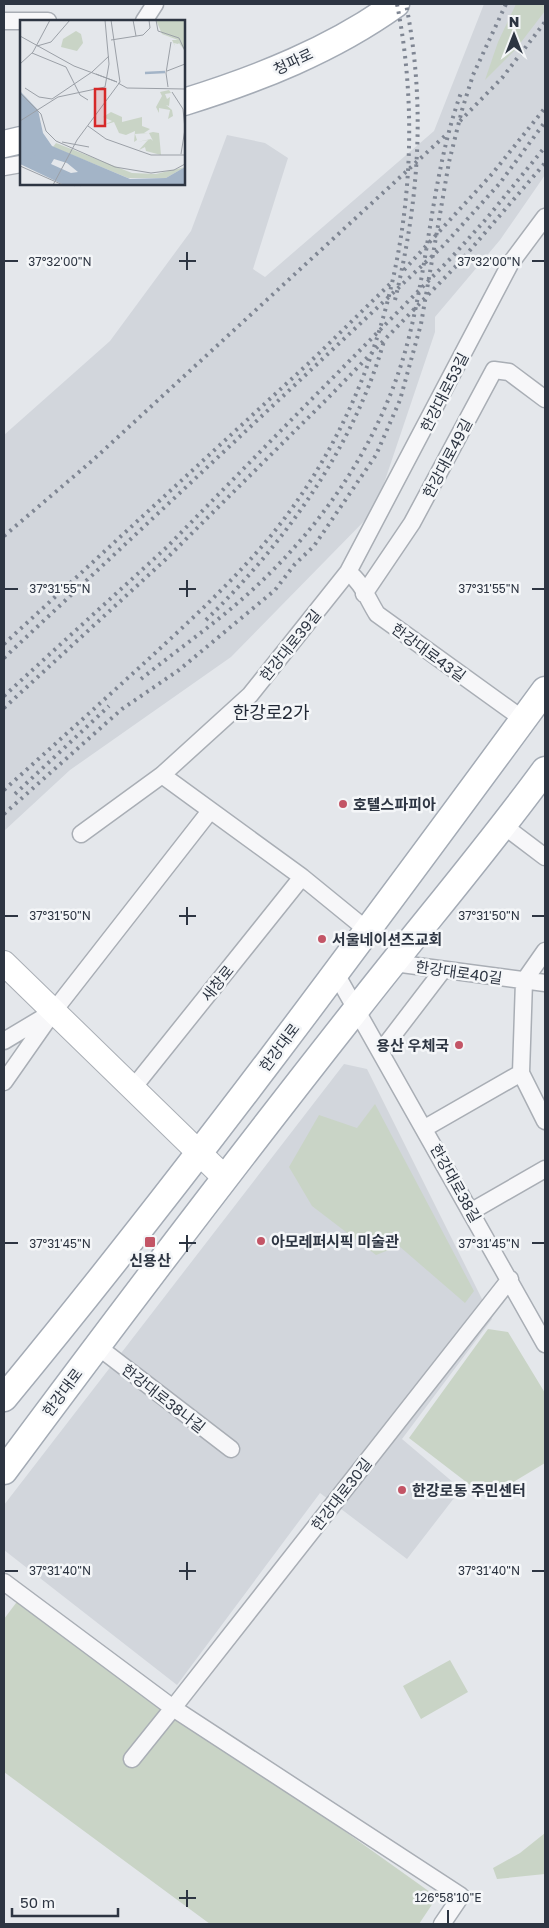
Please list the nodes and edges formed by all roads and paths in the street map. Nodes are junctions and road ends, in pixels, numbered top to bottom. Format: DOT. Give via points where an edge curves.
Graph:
graph roads {
  1 [pos="155,4"];
  2 [pos="396,4"];
  3 [pos="145,20"];
  4 [pos="4,21"];
  5 [pos="20,21"];
  6 [pos="185,102"];
  7 [pos="20,140"];
  8 [pos="4,144"];
  9 [pos="20,164"];
  10 [pos="4,167"];
  11 [pos="545,217"];
  12 [pos="545,399"];
  13 [pos="348,572"];
  14 [pos="364,594"];
  15 [pos="545,690"];
  16 [pos="524,720"];
  17 [pos="545,770"];
  18 [pos="162,775"];
  19 [pos="210,812"];
  20 [pos="504,826"];
  21 [pos="81,834"];
  22 [pos="545,856"];
  23 [pos="302,877"];
  24 [pos="366,930"];
  25 [pos="545,951"];
  26 [pos="4,963"];
  27 [pos="394,963"];
  28 [pos="443,970"];
  29 [pos="335,972"];
  30 [pos="524,980"];
  31 [pos="545,983"];
  32 [pos="357,1008"];
  33 [pos="53,1012"];
  34 [pos="4,1041"];
  35 [pos="381,1052"];
  36 [pos="521,1073"];
  37 [pos="4,1082"];
  38 [pos="133,1088"];
  39 [pos="545,1121"];
  40 [pos="424,1128"];
  41 [pos="200,1153"];
  42 [pos="545,1169"];
  43 [pos="225,1178"];
  44 [pos="472,1211"];
  45 [pos="510,1279"];
  46 [pos="545,1344"];
  47 [pos="97,1346"];
  48 [pos="4,1398"];
  49 [pos="231,1449"];
  50 [pos="4,1471"];
  51 [pos="4,1582"];
  52 [pos="173,1708"];
  53 [pos="132,1759"];
  54 [pos="442,1924"];
  1 -- 3 [label="street"];
  2 -- 6 [label="main road, 청파로" via="340,39 294,62 234,87"];
  4 -- 5 [label="street"];
  7 -- 8 [label="main road"];
  9 -- 10 [label="street"];
  11 -- 13 [label="street, 한강대로53길" via="510,264"];
  12 -- 14 [label="street, 한강대로49길" via="509,372 494,370 412,523"];
  13 -- 14 [label="street, 한강대로43길" via="359,580"];
  13 -- 18 [label="street, 한강대로39길" via="250,695"];
  14 -- 16 [label="street, 한강대로43길" via="377,614"];
  15 -- 16 [label="main road, 한강대로"];
  16 -- 24 [label="main road, 한강대로"];
  17 -- 20 [label="main road, 한강대로"];
  18 -- 19 [label="street"];
  18 -- 21 [label="street, 한강대로39길"];
  19 -- 23 [label="street"];
  19 -- 33 [label="street"];
  20 -- 22 [label="street"];
  20 -- 27 [label="main road, 한강대로"];
  23 -- 24 [label="street"];
  23 -- 38 [label="street, 새창로"];
  24 -- 29 [label="main road, 한강대로"];
  25 -- 30 [label="street, 한강대로40길"];
  26 -- 33 [label="main road"];
  27 -- 28 [label="street, 한강대로40길"];
  27 -- 32 [label="main road, 한강대로"];
  28 -- 30 [label="street, 한강대로40길"];
  28 -- 35 [label="street"];
  29 -- 32 [label="street, 한강대로38길"];
  29 -- 41 [label="main road, 한강대로"];
  30 -- 31 [label="street, 한강대로40길"];
  30 -- 36 [label="street"];
  32 -- 35 [label="street, 한강대로38길"];
  32 -- 43 [label="main road, 한강대로"];
  33 -- 34 [label="street"];
  33 -- 37 [label="street"];
  33 -- 38 [label="main road"];
  35 -- 40 [label="street, 한강대로38길"];
  36 -- 39 [label="street"];
  36 -- 40 [label="street, 한강대로38길"];
  38 -- 41 [label="main road"];
  40 -- 44 [label="street, 한강대로38길"];
  41 -- 43 [label="main road"];
  41 -- 48 [label="main road, 한강대로"];
  42 -- 44 [label="street"];
  43 -- 47 [label="main road, 한강대로"];
  44 -- 45 [label="street, 한강대로38길"];
  45 -- 46 [label="street, 한강대로38길"];
  45 -- 52 [label="street, 한강대로30길"];
  47 -- 49 [label="street, 한강대로38나길"];
  47 -- 50 [label="main road, 한강대로"];
  51 -- 52 [label="street"];
  52 -- 53 [label="street, 한강대로30길"];
  52 -- 54 [label="street" via="461,1896"];
}
